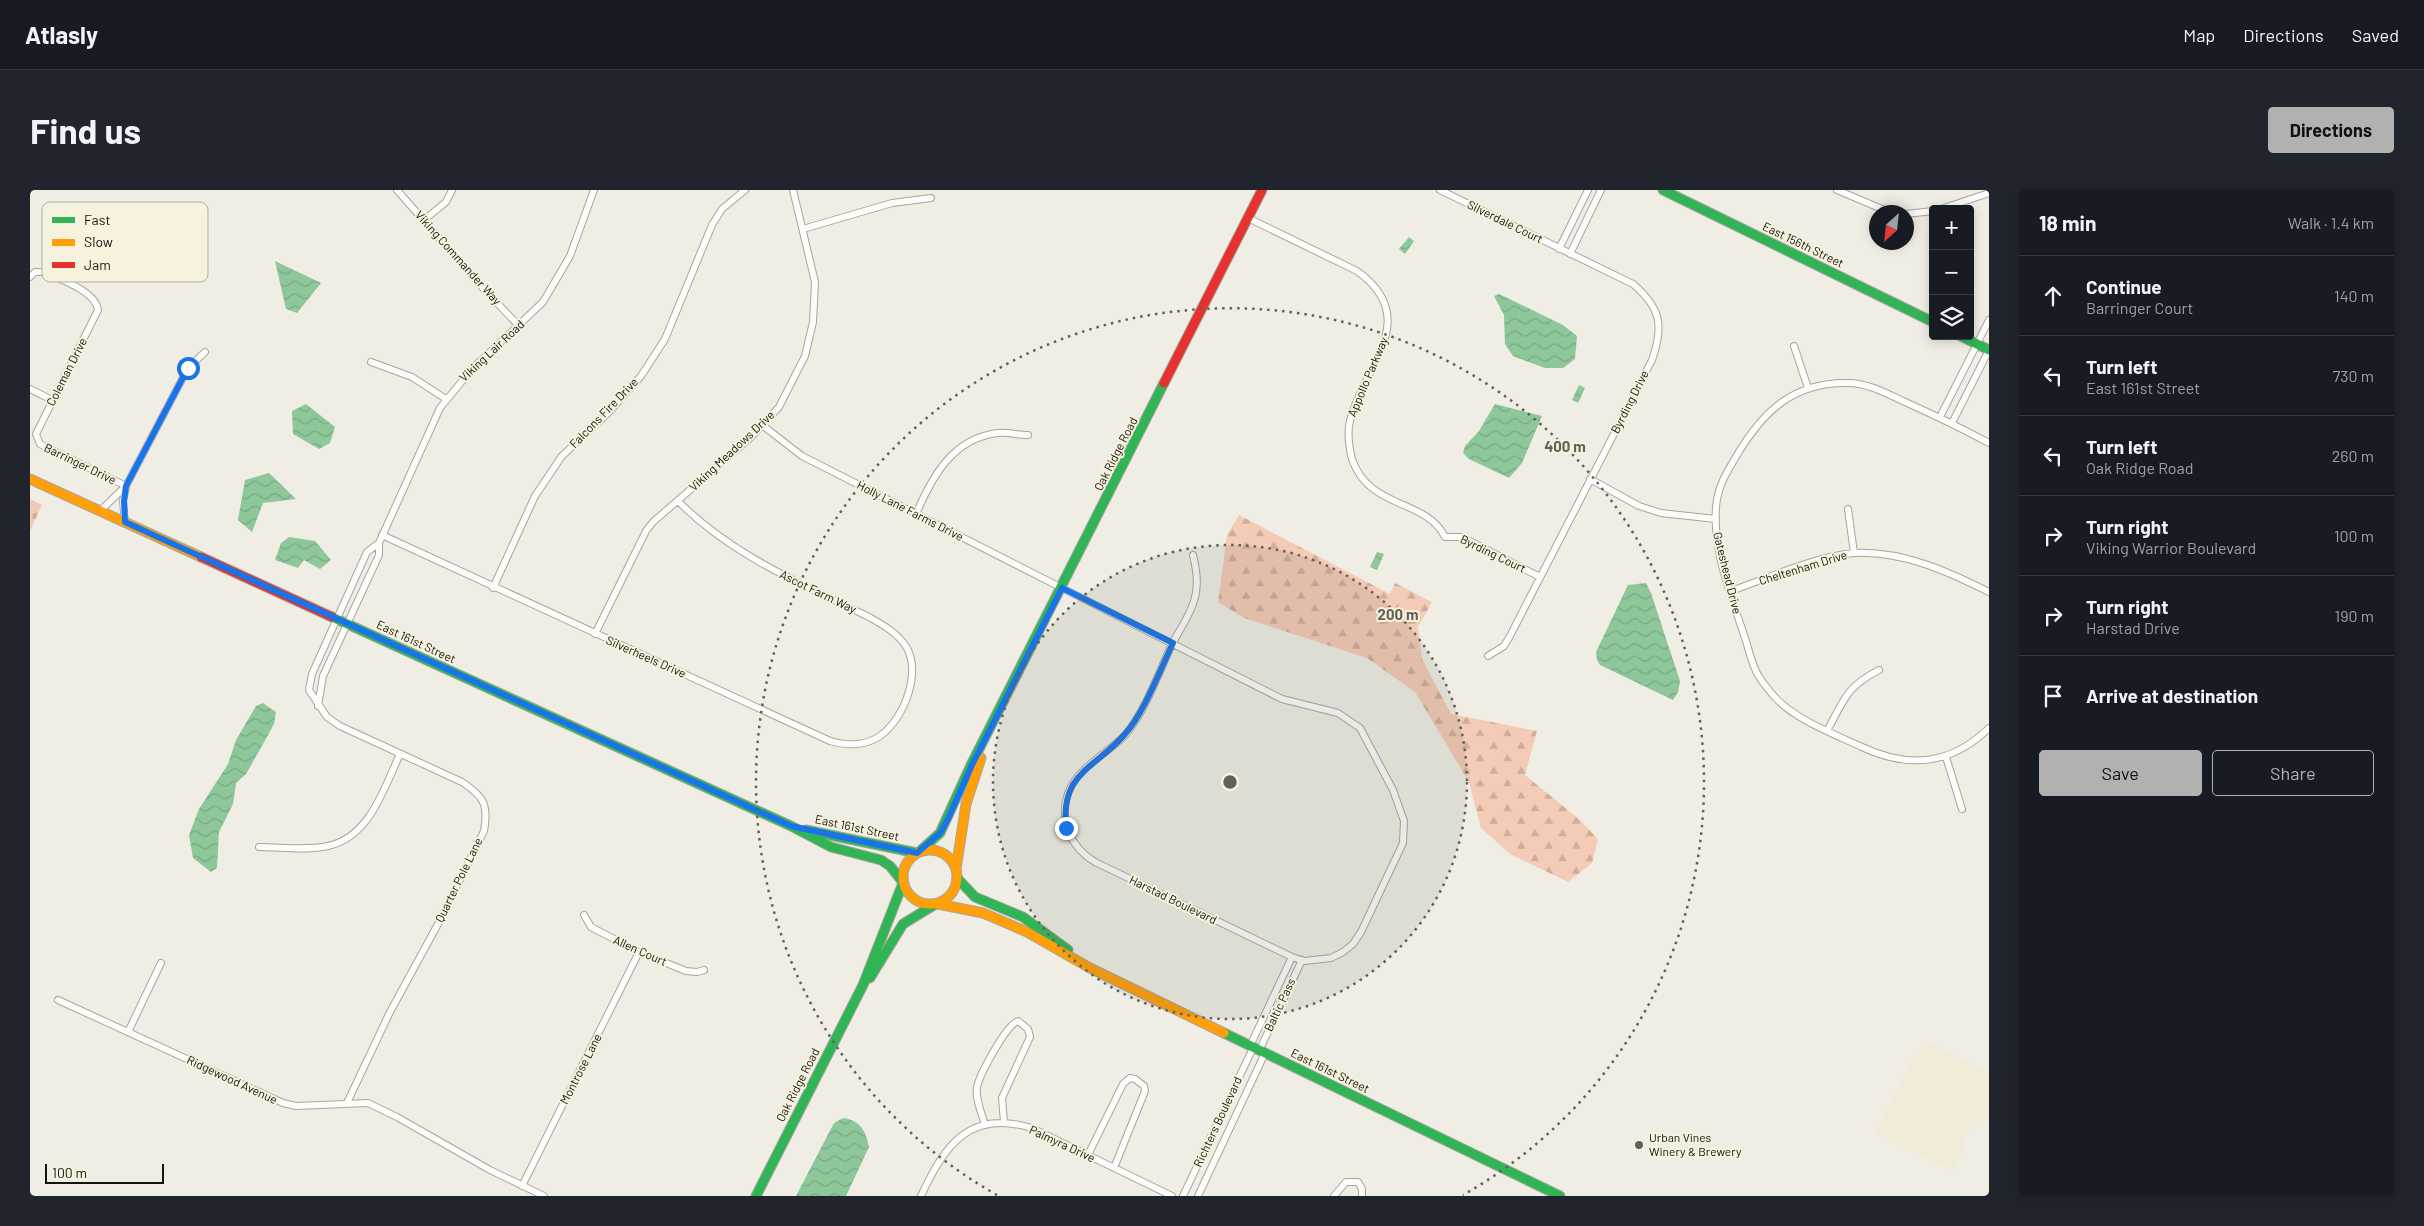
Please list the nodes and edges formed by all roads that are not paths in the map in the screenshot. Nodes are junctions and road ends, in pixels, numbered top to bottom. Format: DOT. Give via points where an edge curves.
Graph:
graph roads {
  1 [pos="397,190"];
  2 [pos="452,190"];
  3 [pos="594,190"];
  4 [pos="745,190"];
  5 [pos="793,190"];
  6 [pos="1262,190"];
  7 [pos="1440,190"];
  8 [pos="1588,190"];
  9 [pos="1601,190"];
  10 [pos="1663,190"];
  11 [pos="1837,190"];
  12 [pos="1989,193"];
  13 [pos="931,198"];
  14 [pos="1872,205"];
  15 [pos="1953,205"];
  16 [pos="1929,212"];
  17 [pos="1914,213"];
  18 [pos="1248,218"];
  19 [pos="424,220"];
  20 [pos="803,229"];
  21 [pos="1559,249"];
  22 [pos="1570,254"];
  23 [pos="64,282"];
  24 [pos="1929,320"];
  25 [pos="1989,320"];
  26 [pos="519,326"];
  27 [pos="1970,340"];
  28 [pos="1976,343"];
  29 [pos="1794,346"];
  30 [pos="1989,350"];
  31 [pos="205,352"];
  32 [pos="371,362"];
  33 [pos="1808,388"];
  34 [pos="30,389"];
  35 [pos="446,399"];
  36 [pos="52,400"];
  37 [pos="1940,417"];
  38 [pos="1952,423"];
  39 [pos="762,424"];
  40 [pos="1028,435"];
  41 [pos="36,439"];
  42 [pos="1989,442"];
  43 [pos="1590,479"];
  44 [pos="30,480"];
  45 [pos="126,486"];
  46 [pos="678,501"];
  47 [pos="1848,509"];
  48 [pos="100,511"];
  49 [pos="916,514"];
  50 [pos="1716,519"];
  51 [pos="125,522"];
  52 [pos="382,536"];
  53 [pos="1445,537"];
  54 [pos="378,543"];
  55 [pos="1854,553"];
  56 [pos="1193,555"];
  57 [pos="1540,577"];
  58 [pos="493,588"];
  59 [pos="1062,588"];
  60 [pos="1731,591"];
  61 [pos="1989,592"];
  62 [pos="336,619"];
  63 [pos="348,624"];
  64 [pos="595,634"];
  65 [pos="1173,643"];
  66 [pos="1488,656"];
  67 [pos="1879,670"];
  68 [pos="318,706"];
  69 [pos="902,707"];
  70 [pos="1989,728"];
  71 [pos="991,729"];
  72 [pos="1826,731"];
  73 [pos="400,754"];
  74 [pos="1946,757"];
  75 [pos="1962,809"];
  76 [pos="1404,820"];
  77 [pos="791,826"];
  78 [pos="259,848"];
  79 [pos="919,852"];
  80 [pos="957,874"];
  81 [pos="903,882"];
  82 [pos="937,904"];
  83 [pos="584,915"];
  84 [pos="640,952"];
  85 [pos="1292,957"];
  86 [pos="1302,960"];
  87 [pos="162,963"];
  88 [pos="1090,968"];
  89 [pos="704,970"];
  90 [pos="863,985"];
  91 [pos="58,1000"];
  92 [pos="128,1032"];
  93 [pos="1257,1050"];
  94 [pos="347,1103"];
  95 [pos="1004,1122"];
  96 [pos="985,1125"];
  97 [pos="1088,1155"];
  98 [pos="1114,1168"];
  99 [pos="522,1186"];
  100 [pos="544,1196"];
  101 [pos="756,1196"];
  102 [pos="921,1196"];
  103 [pos="1172,1196"];
  104 [pos="1183,1196"];
  105 [pos="1198,1196"];
  106 [pos="1334,1196"];
  107 [pos="1362,1196"];
  108 [pos="1560,1196"];
  1 -- 19 [label="street, Viking Commander Way"];
  2 -- 19 [label="street" via="446,202"];
  3 -- 26 [label="street, Viking Lair Road" via="570,256 558,278 543,302"];
  4 -- 58 [label="street, Falcons Fire Drive" via="722,209 712,225 666,339 609,412 562,456 535,496"];
  5 -- 20 [label="street, Viking Meadows Drive"];
  6 -- 18 [label="street, Oak Ridge Road"];
  7 -- 21 [label="street, Silverdale Court"];
  8 -- 21 [label="street"];
  9 -- 22 [label="street"];
  10 -- 24 [label="street, East 156th Street"];
  11 -- 14 [label="street"];
  12 -- 15 [label="street"];
  13 -- 20 [label="street" via="892,203"];
  16 -- 17 [label="street"];
  18 -- 53 [label="street, Appollo Parkway" via="1357,271 1376,290 1386,315 1387,335 1352,412 1350,452 1369,485 1383,496 1437,523"];
  18 -- 59 [label="street, Oak Ridge Road"];
  19 -- 26 [label="street, Viking Commander Way"];
  20 -- 39 [label="street, Viking Meadows Drive" via="815,282 813,322 805,356 792,385 779,407"];
  21 -- 22 [label="street, Silverdale Court"];
  22 -- 43 [label="street, Byrding Drive" via="1633,284 1646,295 1660,325 1659,341 1652,360"];
  23 -- 36 [label="street, Coleman Drive" via="92,296 97,304 96,314"];
  25 -- 28 [label="street"];
  26 -- 35 [label="street, Viking Lair Road" via="472,369"];
  27 -- 28 [label="street"];
  28 -- 30 [label="street"];
  28 -- 37 [label="street"];
  29 -- 33 [label="street"];
  30 -- 38 [label="street"];
  31 -- 45 [label="street" via="188,368"];
  32 -- 35 [label="street" via="412,377"];
  33 -- 37 [label="street, Gateshead Drive" via="1852,383 1874,388"];
  33 -- 50 [label="street, Gateshead Drive" via="1778,403 1750,433 1722,480"];
  34 -- 36 [label="street"];
  35 -- 52 [label="street, Viking Lair Road"];
  36 -- 41 [label="street, Coleman Drive"];
  37 -- 38 [label="street, Gateshead Drive"];
  38 -- 42 [label="street, Gateshead Drive"];
  39 -- 46 [label="street, Viking Meadows Drive"];
  39 -- 49 [label="street, Holly Lane Farms Drive" via="802,456"];
  40 -- 49 [label="street" via="997,433 963,447 930,480"];
  41 -- 45 [label="street, Barringer Drive" via="40,444"];
  43 -- 50 [label="street" via="1639,506 1661,513"];
  43 -- 57 [label="street, Byrding Drive"];
  44 -- 48 [label="street, East 161st Street"];
  45 -- 48 [label="street"];
  45 -- 51 [label="street"];
  46 -- 64 [label="street, Viking Meadows Drive" via="646,531"];
  46 -- 69 [label="street, Ascot Farm Way" via="713,532 750,557 888,627 900,638 913,671"];
  47 -- 55 [label="street"];
  48 -- 51 [label="street, East 161st Street"];
  49 -- 59 [label="street, Holly Lane Farms Drive"];
  50 -- 60 [label="street, Gateshead Drive"];
  51 -- 62 [label="street, East 161st Street"];
  52 -- 54 [label="street, Viking Lair Road"];
  52 -- 58 [label="street, Silverheels Drive"];
  53 -- 57 [label="street, Byrding Court" via="1462,537"];
  54 -- 62 [label="street, Quarter Pole Lane" via="367,552"];
  54 -- 63 [label="street, Viking Lair Road" via="379,555"];
  55 -- 60 [label="street, Cheltenham Drive" via="1799,567"];
  55 -- 61 [label="street, Cheltenham Drive" via="1890,555 1919,562 1949,572"];
  56 -- 65 [label="street" via="1198,580 1193,604"];
  57 -- 66 [label="street, Byrding Drive" via="1504,646"];
  58 -- 64 [label="street, Silverheels Drive"];
  59 -- 65 [label="street, Holly Lane Farms Drive"];
  59 -- 71 [label="street, Oak Ridge Road"];
  60 -- 72 [label="street, Gateshead Drive" via="1758,675 1774,696"];
  62 -- 63 [label="street, East 161st Street"];
  62 -- 68 [label="street, Quarter Pole Lane" via="312,674 309,690"];
  63 -- 68 [label="street" via="323,676"];
  63 -- 77 [label="street, East 161st Street"];
  64 -- 69 [label="street, Silverheels Drive" via="830,741 843,744 875,739 892,723"];
  65 -- 76 [label="street, Holly Lane Farms Drive" via="1282,699 1338,713 1360,728 1393,790"];
  65 -- 85 [label="street, Harstad Boulevard" via="1125,734 1074,781 1066,803 1066,828 1083,855 1095,862"];
  67 -- 72 [label="street" via="1850,688"];
  68 -- 73 [label="street, Quarter Pole Lane" via="340,726"];
  70 -- 74 [label="street, Gateshead Drive" via="1975,742"];
  71 -- 79 [label="street, Oak Ridge Road" via="940,833"];
  71 -- 80 [label="street, Oak Ridge Road" via="966,804"];
  72 -- 74 [label="street, Gateshead Drive" via="1877,754 1915,762"];
  73 -- 78 [label="street" via="371,816 358,831 327,846"];
  73 -- 94 [label="street, Quarter Pole Lane" via="462,782 479,794 487,815 484,831 390,1012"];
  74 -- 75 [label="street"];
  76 -- 86 [label="street, Harstad Boulevard" via="1403,843 1353,944 1331,958"];
  77 -- 79 [label="street, East 161st Street"];
  77 -- 81 [label="street, East 161st Street" via="831,847 881,860"];
  79 -- 80 [label="street" via="938,851 946,855"];
  79 -- 81 [label="street" via="906,863"];
  80 -- 82 [label="street" via="951,894"];
  80 -- 88 [label="street, East 161st Street" via="975,897 1023,917"];
  81 -- 82 [label="street" via="910,897 918,902"];
  81 -- 90 [label="street, Oak Ridge Road"];
  82 -- 88 [label="street, East 161st Street" via="984,913 1027,932"];
  82 -- 90 [label="street, Oak Ridge Road" via="903,924 872,976"];
  83 -- 84 [label="street, Allen Court" via="591,927"];
  84 -- 89 [label="street, Allen Court" via="686,971"];
  84 -- 99 [label="street, Montrose Lane"];
  85 -- 86 [label="street, Harstad Boulevard"];
  85 -- 93 [label="street, Baltic Pass"];
  86 -- 93 [label="street, Baltic Pass"];
  87 -- 92 [label="street"];
  88 -- 93 [label="street, East 161st Street"];
  90 -- 101 [label="street, Oak Ridge Road"];
  91 -- 92 [label="street, Ridgewood Avenue"];
  92 -- 94 [label="street, Ridgewood Avenue" via="283,1104"];
  93 -- 104 [label="street, Richters Boulevard"];
  93 -- 105 [label="street, Richters Boulevard"];
  93 -- 108 [label="street, East 161st Street"];
  94 -- 99 [label="street, Ridgewood Avenue" via="368,1103 386,1111"];
  95 -- 96 [label="street, Palmyra Drive"];
  95 -- 96 [label="street" via="1002,1098 1030,1038 1028,1029 1018,1021 1001,1037 977,1087"];
  95 -- 97 [label="street, Palmyra Drive" via="1032,1128"];
  96 -- 102 [label="street, Palmyra Drive" via="958,1138 937,1163"];
  97 -- 98 [label="street, Palmyra Drive"];
  97 -- 98 [label="street" via="1123,1084 1130,1078 1135,1079 1145,1091"];
  98 -- 103 [label="street, Palmyra Drive"];
  99 -- 100 [label="street, Ridgewood Avenue"];
  106 -- 107 [label="street" via="1346,1182 1358,1182"];
}
